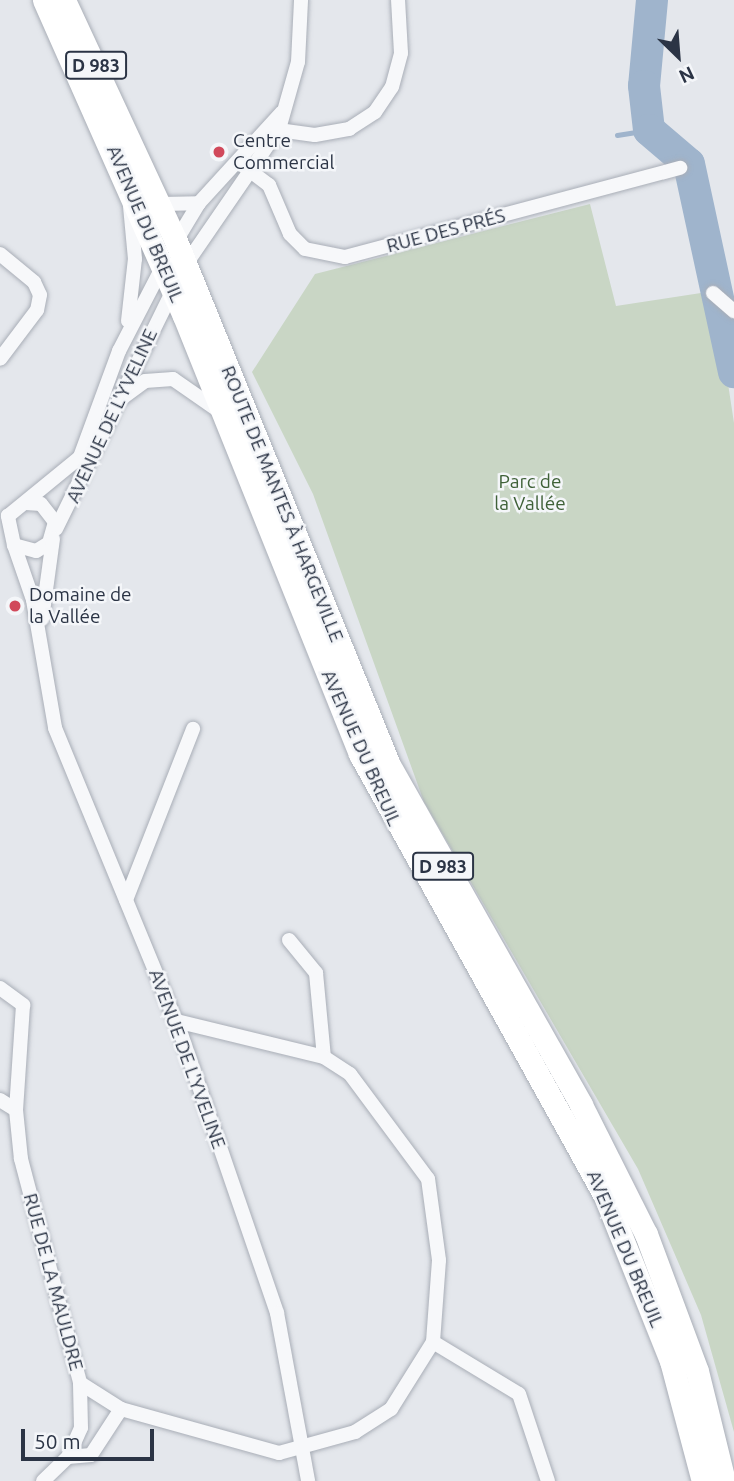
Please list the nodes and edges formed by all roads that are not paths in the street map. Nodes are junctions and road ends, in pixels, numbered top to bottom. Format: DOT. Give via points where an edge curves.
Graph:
graph roads {
  1 [pos="44,0"];
  2 [pos="64,0"];
  3 [pos="301,0"];
  4 [pos="398,0"];
  5 [pos="272,130"];
  6 [pos="128,131"];
  7 [pos="236,160"];
  8 [pos="680,167"];
  9 [pos="251,172"];
  10 [pos="128,184"];
  11 [pos="200,203"];
  12 [pos="160,204"];
  13 [pos="176,241"];
  14 [pos="0,254"];
  15 [pos="174,265"];
  16 [pos="173,289"];
  17 [pos="713,293"];
  18 [pos="734,311"];
  19 [pos="123,342"];
  20 [pos="0,359"];
  21 [pos="121,398"];
  22 [pos="225,416"];
  23 [pos="26,503"];
  24 [pos="6,511"];
  25 [pos="55,533"];
  26 [pos="8,538"];
  27 [pos="40,645"];
  28 [pos="193,729"];
  29 [pos="126,900"];
  30 [pos="289,940"];
  31 [pos="0,988"];
  32 [pos="176,1021"];
  33 [pos="324,1057"];
  34 [pos="0,1100"];
  35 [pos="16,1110"];
  36 [pos="433,1342"];
  37 [pos="80,1383"];
  38 [pos="121,1409"];
  39 [pos="306,1449"];
  40 [pos="68,1457"];
  41 [pos="43,1481"];
  42 [pos="309,1481"];
  43 [pos="548,1481"];
  44 [pos="703,1481"];
  45 [pos="724,1481"];
  1 -- 10 [label="main road, AVENUE DU BREUIL"];
  2 -- 6 [label="main road, AVENUE DU BREUIL / D 983"];
  3 -- 5 [label="street" via="298,62"];
  4 -- 5 [label="street" via="401,52 392,87 375,112 349,129"];
  5 -- 7 [label="street"];
  5 -- 9 [label="street, AVENUE DE L'YVELINE"];
  6 -- 12 [label="main road, ROUTE DE MANTES À HARGEVILLE / D 983"];
  7 -- 9 [label="street, RUE DES PRÉS"];
  7 -- 11 [label="street"];
  8 -- 9 [label="street, RUE DES PRÉS" via="345,257 305,249 290,234 269,185"];
  9 -- 15 [label="street, AVENUE DE L'YVELINE"];
  10 -- 15 [label="main road, AVENUE DU BREUIL"];
  10 -- 19 [label="street" via="135,259"];
  11 -- 12 [label="street"];
  11 -- 13 [label="street"];
  12 -- 13 [label="main road, ROUTE DE MANTES À HARGEVILLE / D 983"];
  13 -- 15 [label="main road, ROUTE DE MANTES À HARGEVILLE / D 983"];
  14 -- 20 [label="street" via="34,282 40,295 37,310"];
  15 -- 16 [label="main road, AVENUE DU BREUIL"];
  15 -- 19 [label="street, AVENUE DE L'YVELINE"];
  15 -- 45 [label="main road, ROUTE DE MANTES À HARGEVILLE / D 983" via="398,785 581,1104 646,1234 697,1371"];
  16 -- 21 [label="street, AVENUE DE L'YVELINE"];
  16 -- 22 [label="main road, AVENUE DU BREUIL"];
  17 -- 18 [label="street"];
  19 -- 23 [label="street, AVENUE DE L'YVELINE" via="80,457"];
  21 -- 22 [label="street" via="145,381 173,379"];
  21 -- 25 [label="street, AVENUE DE L'YVELINE"];
  22 -- 44 [label="main road, AVENUE DU BREUIL" via="390,816 605,1196 667,1349"];
  23 -- 24 [label="street"];
  23 -- 25 [label="street" via="48,509"];
  24 -- 26 [label="street"];
  25 -- 26 [label="street" via="36,551"];
  25 -- 27 [label="street, AVENUE DE L'YVELINE"];
  26 -- 27 [label="street, AVENUE DE L'YVELINE"];
  27 -- 29 [label="street, AVENUE DE L'YVELINE" via="55,727"];
  28 -- 29 [label="street"];
  29 -- 32 [label="street, AVENUE DE L'YVELINE"];
  30 -- 33 [label="street" via="316,973"];
  31 -- 35 [label="street, RUE DE LA MAULDRE" via="23,1005"];
  32 -- 33 [label="street"];
  32 -- 39 [label="street, AVENUE DE L'YVELINE" via="277,1313"];
  33 -- 36 [label="street" via="350,1074 433,1190 439,1260"];
  34 -- 35 [label="street"];
  35 -- 37 [label="street, RUE DE LA MAULDRE" via="21,1159"];
  36 -- 39 [label="street, RUE DE LA MAULDRE" via="391,1409 355,1432"];
  36 -- 43 [label="street" via="519,1394"];
  37 -- 38 [label="street, RUE DE LA MAULDRE"];
  37 -- 40 [label="street" via="81,1428"];
  38 -- 39 [label="street, RUE DE LA MAULDRE" via="279,1453"];
  38 -- 40 [label="street" via="91,1455"];
  39 -- 42 [label="street, AVENUE DE L'YVELINE"];
  40 -- 41 [label="street"];
}
